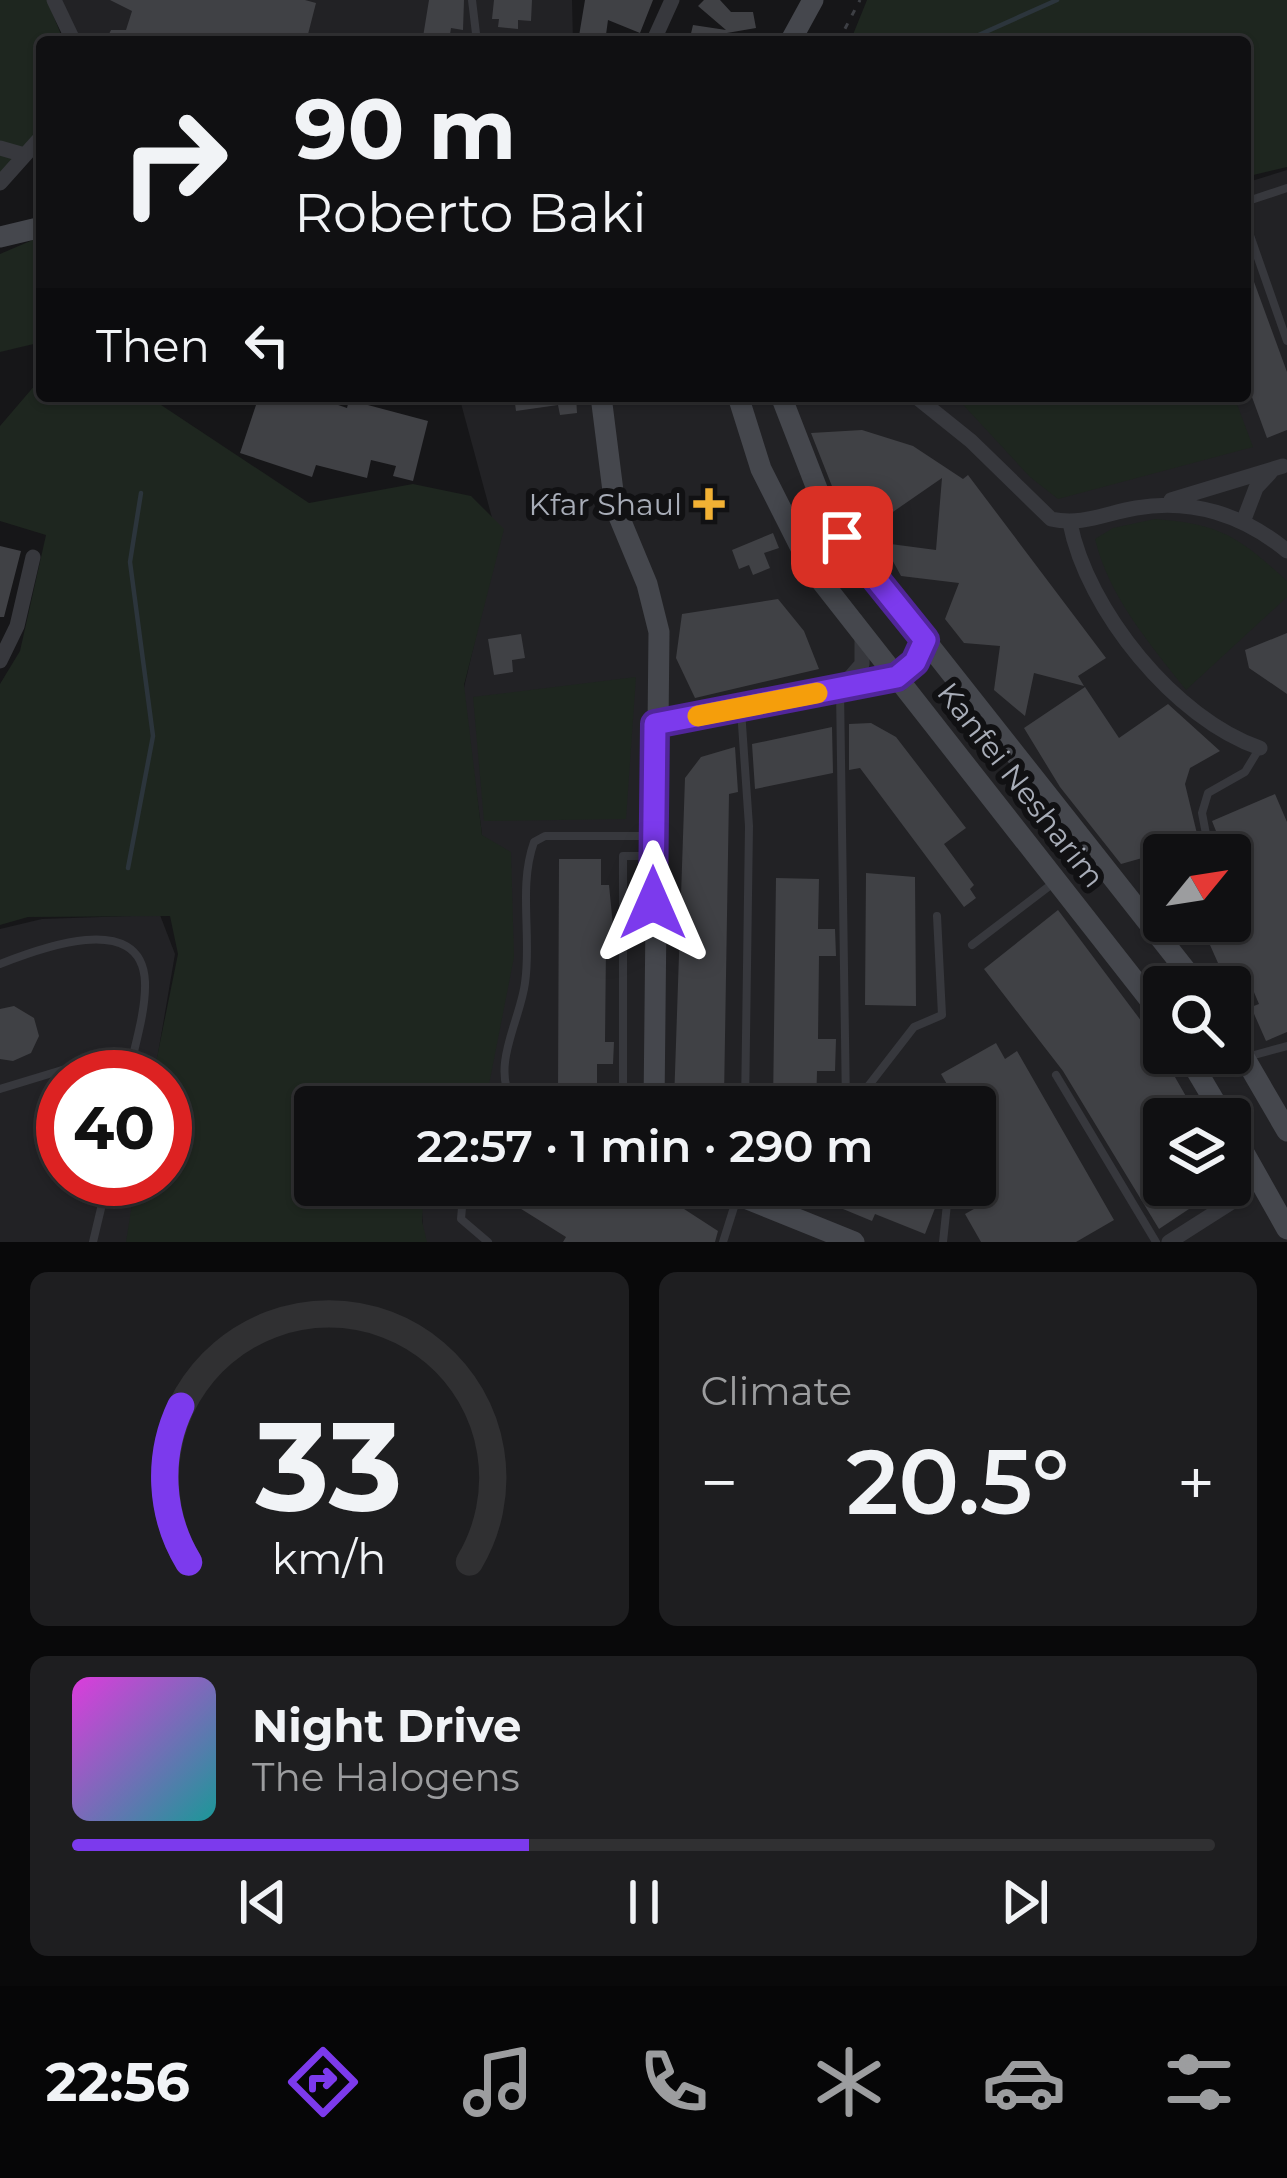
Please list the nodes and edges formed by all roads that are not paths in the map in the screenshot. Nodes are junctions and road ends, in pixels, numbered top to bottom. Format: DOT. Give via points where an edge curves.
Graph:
graph roads {
  1 [pos="54,0"];
  2 [pos="472,0"];
  3 [pos="672,0"];
  4 [pos="813,0"];
  5 [pos="71,36"];
  6 [pos="476,36"];
  7 [pos="655,36"];
  8 [pos="793,36"];
  9 [pos="36,141"];
  10 [pos="0,148"];
  11 [pos="21,154"];
  12 [pos="0,183"];
  13 [pos="1287,188"];
  14 [pos="1251,200"];
  15 [pos="36,228"];
  16 [pos="0,237"];
  17 [pos="1251,238"];
  18 [pos="1287,341"];
  19 [pos="604,402"];
  20 [pos="740,402"];
  21 [pos="783,402"];
  22 [pos="922,402"];
  23 [pos="1285,465"];
  24 [pos="1151,506"];
  25 [pos="1243,522"];
  26 [pos="1070,523"];
  27 [pos="1287,551"];
  28 [pos="33,557"];
  29 [pos="861,633"];
  30 [pos="925,640"];
  31 [pos="0,661"];
  32 [pos="897,677"];
  33 [pos="840,688"];
  34 [pos="740,708"];
  35 [pos="655,724"];
  36 [pos="1260,748"];
  37 [pos="1206,834"];
  38 [pos="654,846"];
  39 [pos="1058,880"];
  40 [pos="938,916"];
  41 [pos="972,945"];
  42 [pos="0,964"];
  43 [pos="1182,966"];
  44 [pos="1143,991"];
  45 [pos="1287,1046"];
  46 [pos="133,1050"];
  47 [pos="1251,1057"];
  48 [pos="1251,1067"];
  49 [pos="1056,1075"];
  50 [pos="36,1078"];
  51 [pos="505,1086"];
  52 [pos="623,1086"];
  53 [pos="653,1086"];
  54 [pos="745,1086"];
  55 [pos="849,1086"];
  56 [pos="866,1086"];
  57 [pos="0,1089"];
  58 [pos="1287,1131"];
  59 [pos="1251,1165"];
  60 [pos="102,1206"];
  61 [pos="462,1206"];
  62 [pos="735,1206"];
  63 [pos="774,1206"];
  64 [pos="947,1206"];
  65 [pos="1226,1206"];
  66 [pos="1287,1229"];
  67 [pos="93,1242"];
  68 [pos="488,1242"];
  69 [pos="723,1242"];
  70 [pos="854,1242"];
  71 [pos="943,1242"];
  72 [pos="1156,1242"];
  73 [pos="1169,1242"];
  1 -- 5 [label="street"];
  2 -- 6 [label="lane"];
  3 -- 7 [label="street"];
  4 -- 8 [label="street"];
  9 -- 11 [label="street"];
  10 -- 11 [label="street"];
  11 -- 12 [label="street"];
  13 -- 14 [label="lane"];
  15 -- 16 [label="street"];
  17 -- 18 [label="lane"];
  19 -- 35 [label="street" via="615,507 659,632"];
  20 -- 29 [label="street, Kanfei Nesharim" via="790,531"];
  21 -- 30 [label="street, Kanfei Nesharim" via="818,499"];
  22 -- 26 [label="street" via="1036,508"];
  23 -- 24 [label="street"];
  23 -- 25 [label="street" via="1256,488"];
  24 -- 25 [label="street" via="1204,508"];
  24 -- 26 [label="street"];
  25 -- 27 [label="street"];
  26 -- 36 [label="street" via="1087,583 1168,689 1232,738"];
  28 -- 31 [label="street"];
  29 -- 32 [label="street, Kanfei Nesharim"];
  29 -- 33 [label="street" via="862,664"];
  30 -- 32 [label="street"];
  30 -- 43 [label="street, Kanfei Nesharim"];
  32 -- 33 [label="street"];
  32 -- 39 [label="street, Kanfei Nesharim"];
  33 -- 34 [label="street"];
  33 -- 55 [label="lane"];
  34 -- 35 [label="street"];
  34 -- 54 [label="lane" via="749,826"];
  35 -- 38 [label="street"];
  36 -- 37 [label="lane" via="1245,772 1208,793"];
  38 -- 51 [label="lane" via="545,836 534,842 525,875 526,980"];
  38 -- 52 [label="lane" via="622,856"];
  38 -- 53 [label="street"];
  39 -- 41 [label="lane"];
  39 -- 44 [label="street, Kanfei Nesharim"];
  40 -- 56 [label="lane" via="942,1015 914,1027"];
  42 -- 46 [label="lane" via="65,941 125,946 145,983"];
  45 -- 47 [label="lane"];
  48 -- 58 [label="street"];
  49 -- 72 [label="lane"];
  50 -- 57 [label="lane"];
  59 -- 66 [label="street"];
  60 -- 67 [label="lane"];
  61 -- 68 [label="lane" via="461,1219"];
  62 -- 69 [label="lane"];
  63 -- 70 [label="street"];
  64 -- 71 [label="lane"];
  65 -- 73 [label="street"];
}
